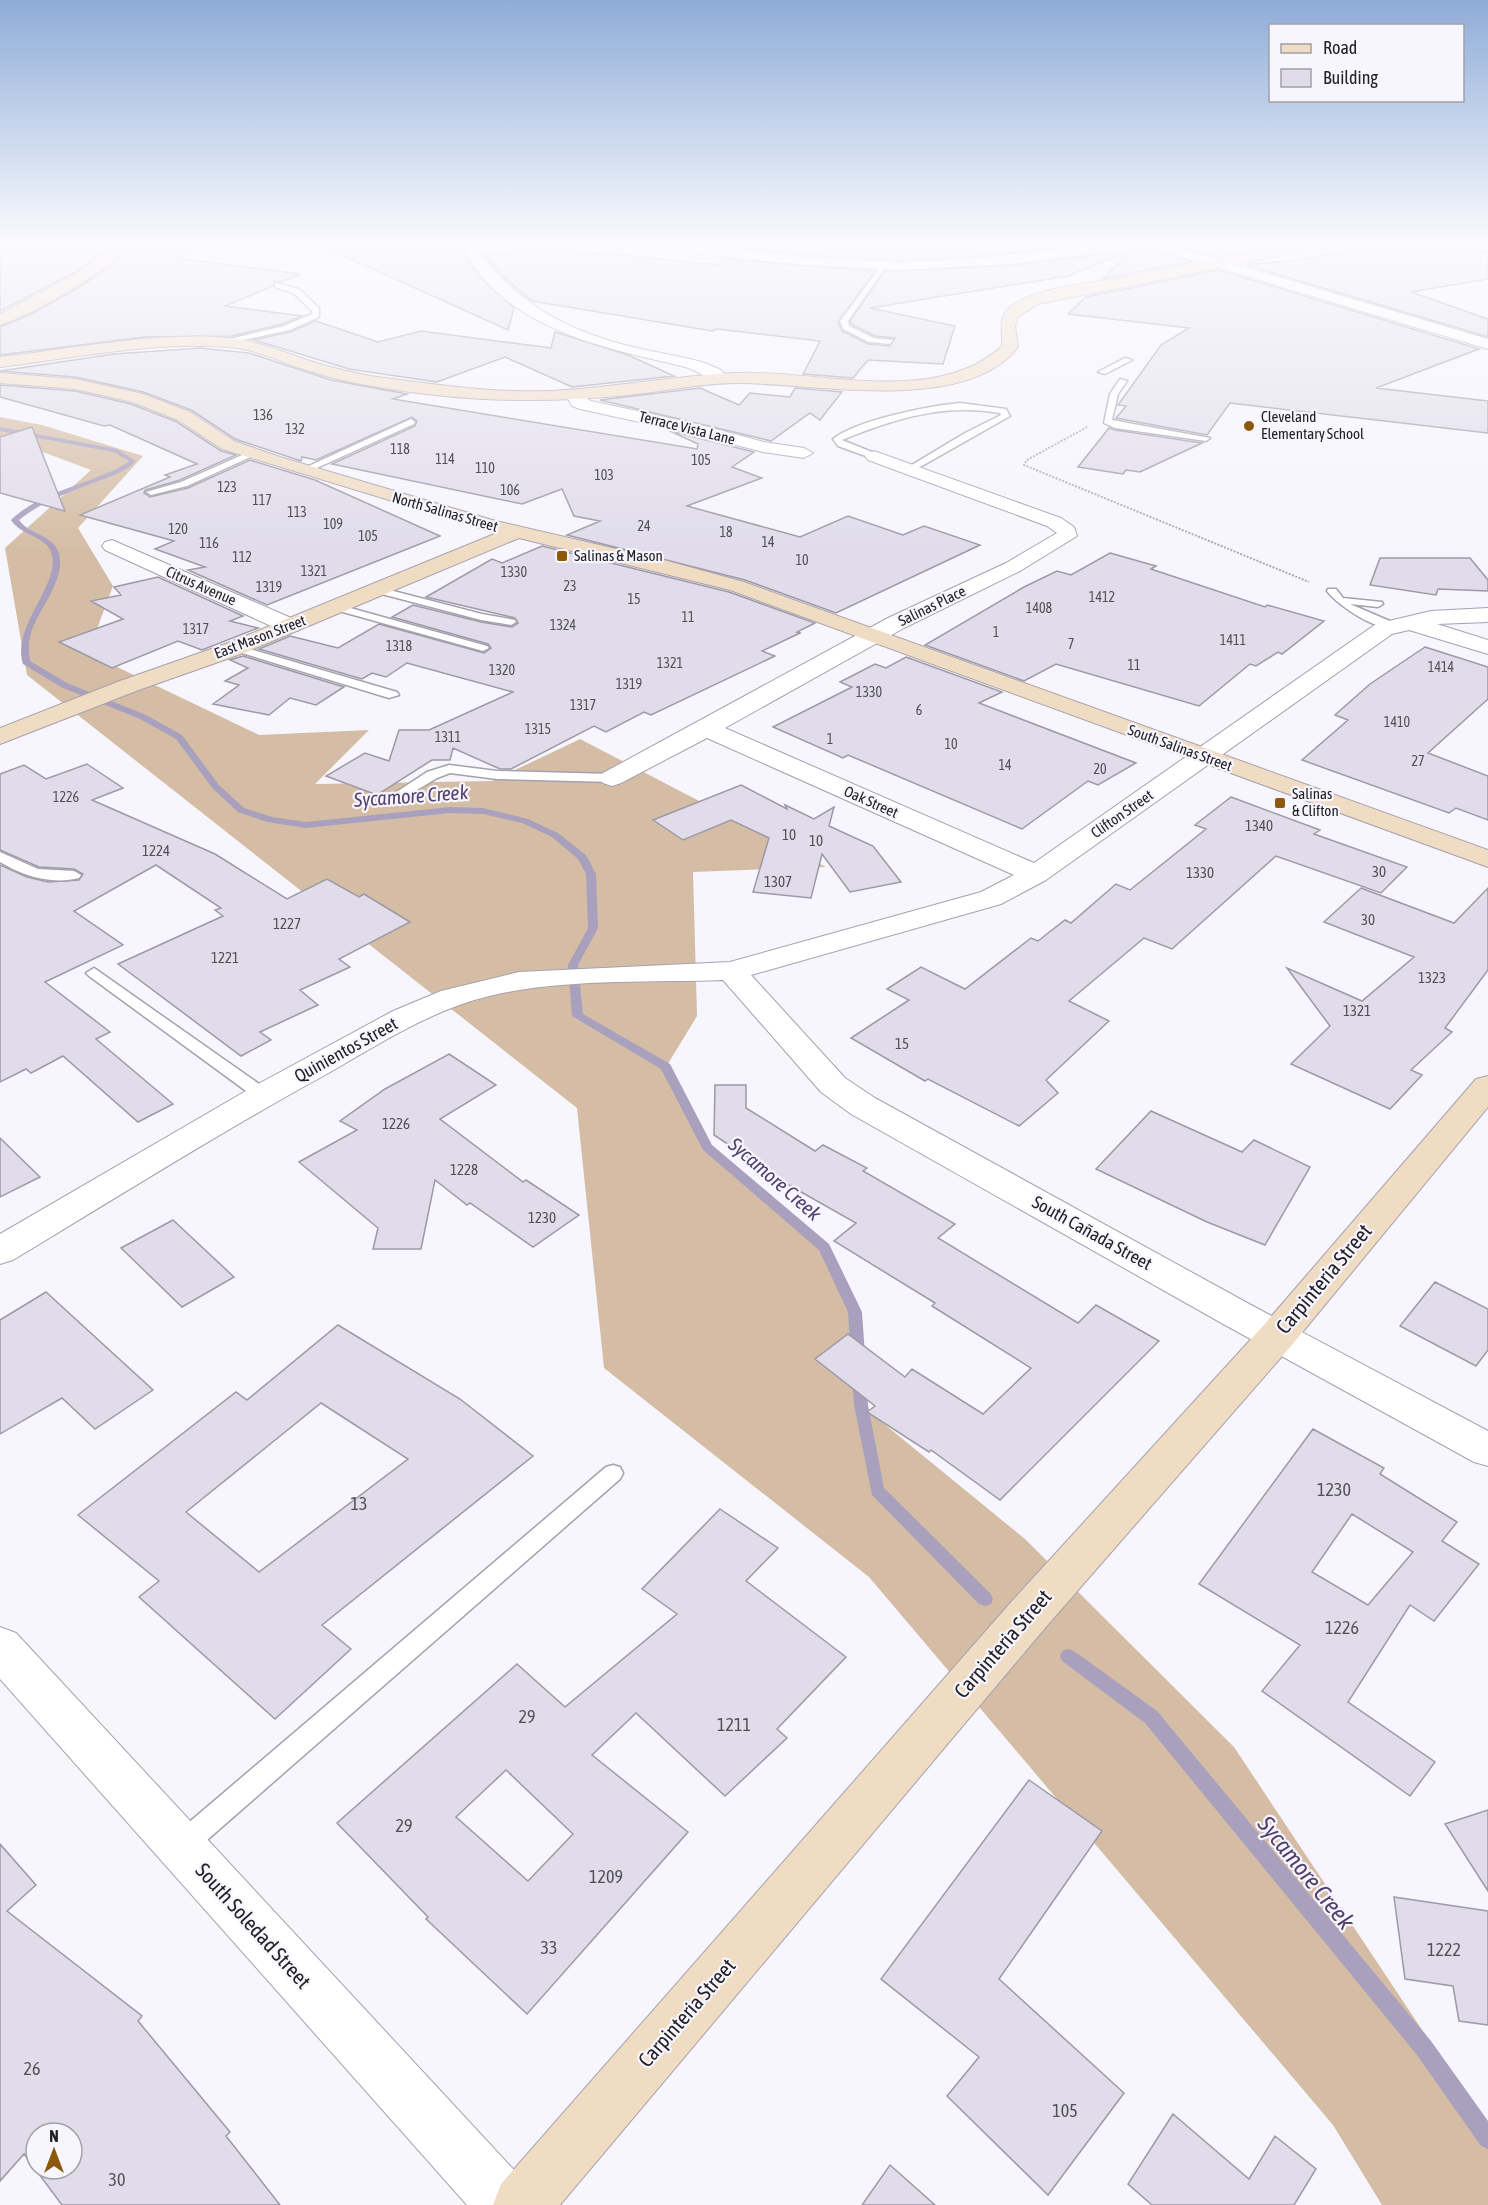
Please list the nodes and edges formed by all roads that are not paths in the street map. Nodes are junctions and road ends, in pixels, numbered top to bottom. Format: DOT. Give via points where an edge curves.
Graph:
graph roads {
  1 [pos="142,346"];
  2 [pos="252,346"];
  3 [pos="612,346"];
  4 [pos="1009,346"];
  5 [pos="1128,360"];
  6 [pos="2,365"];
  7 [pos="1102,372"];
  8 [pos="0,378"];
  9 [pos="22,378"];
  10 [pos="721,379"];
  11 [pos="1123,381"];
  12 [pos="574,395"];
  13 [pos="411,422"];
  14 [pos="1206,438"];
  15 [pos="804,453"];
  16 [pos="252,454"];
  17 [pos="874,456"];
  18 [pos="910,469"];
  19 [pos="305,470"];
  20 [pos="151,492"];
  21 [pos="517,532"];
  22 [pos="112,546"];
  23 [pos="378,590"];
  24 [pos="1378,604"];
  25 [pos="336,607"];
  26 [pos="1488,615"];
  27 [pos="511,622"];
  28 [pos="1400,623"];
  29 [pos="290,626"];
  30 [pos="873,636"];
  31 [pos="1488,647"];
  32 [pos="236,648"];
  33 [pos="483,648"];
  34 [pos="393,695"];
  35 [pos="706,729"];
  36 [pos="0,737"];
  37 [pos="1204,756"];
  38 [pos="612,778"];
  39 [pos="395,797"];
  40 [pos="0,856"];
  41 [pos="1488,859"];
  42 [pos="1036,874"];
  43 [pos="74,875"];
  44 [pos="731,970"];
  45 [pos="94,973"];
  46 [pos="1488,1086"];
  47 [pos="263,1095"];
  48 [pos="0,1251"];
  49 [pos="1277,1336"];
  50 [pos="1488,1450"];
  51 [pos="613,1473"];
  52 [pos="0,1647"];
  53 [pos="181,1846"];
  54 [pos="506,2205"];
  55 [pos="522,2205"];
  1 -- 6 [label="street"];
  2 -- 12 [label="street" via="319,369 389,384 477,394"];
  3 -- 10 [label="street" via="701,367"];
  4 -- 10 [label="street" via="1004,355 987,366 949,379 900,386 774,378"];
  5 -- 7 [label="lane"];
  6 -- 9 [label="street, North Salinas Street"];
  8 -- 9 [label="street, North Salinas Street"];
  9 -- 16 [label="street, North Salinas Street" via="75,384 137,398 184,416 228,446"];
  10 -- 12 [label="street"];
  11 -- 14 [label="lane" via="1114,394 1107,421"];
  12 -- 15 [label="street, Terrace Vista Lane" via="586,405"];
  13 -- 19 [label="lane"];
  16 -- 19 [label="street, North Salinas Street"];
  16 -- 20 [label="lane" via="184,484"];
  17 -- 18 [label="street, Salinas Place"];
  17 -- 18 [label="lane" via="837,439 895,415 925,408 962,404 1003,411 1006,416"];
  18 -- 30 [label="street, Salinas Place" via="1054,522 1067,531 1066,536 1013,567"];
  19 -- 21 [label="street, North Salinas Street"];
  21 -- 23 [label="street, East Mason Street"];
  21 -- 30 [label="street, North Salinas Street" via="712,578"];
  22 -- 29 [label="street, Citrus Avenue"];
  23 -- 25 [label="street, East Mason Street"];
  23 -- 27 [label="lane"];
  24 -- 28 [label="lane" via="1334,595 1348,607"];
  25 -- 29 [label="street, East Mason Street"];
  25 -- 33 [label="lane"];
  26 -- 28 [label="street, Clifton Street"];
  28 -- 31 [label="street"];
  28 -- 37 [label="street, Clifton Street"];
  29 -- 32 [label="street, East Mason Street"];
  30 -- 35 [label="street, Salinas Place"];
  30 -- 37 [label="street, South Salinas Street"];
  32 -- 34 [label="lane"];
  32 -- 36 [label="street, East Mason Street"];
  35 -- 38 [label="street, Salinas Place"];
  35 -- 42 [label="street, Oak Street"];
  37 -- 41 [label="street, South Salinas Street"];
  37 -- 42 [label="street, Clifton Street"];
  38 -- 39 [label="lane" via="497,775 449,769"];
  40 -- 43 [label="lane" via="37,875"];
  42 -- 44 [label="street, Clifton Street" via="991,898"];
  44 -- 47 [label="street, Quinientos Street" via="519,981 452,997 404,1018"];
  44 -- 49 [label="street, South Cañada Street" via="833,1085 863,1106"];
  45 -- 47 [label="lane"];
  46 -- 49 [label="street, Carpinteria Street"];
  47 -- 48 [label="street, Quinientos Street"];
  49 -- 50 [label="street, South Cañada Street"];
  49 -- 55 [label="street, Carpinteria Street" via="1029,1614"];
  51 -- 53 [label="lane"];
  52 -- 53 [label="street, South Soledad Street"];
  53 -- 54 [label="street, South Soledad Street"];
}
